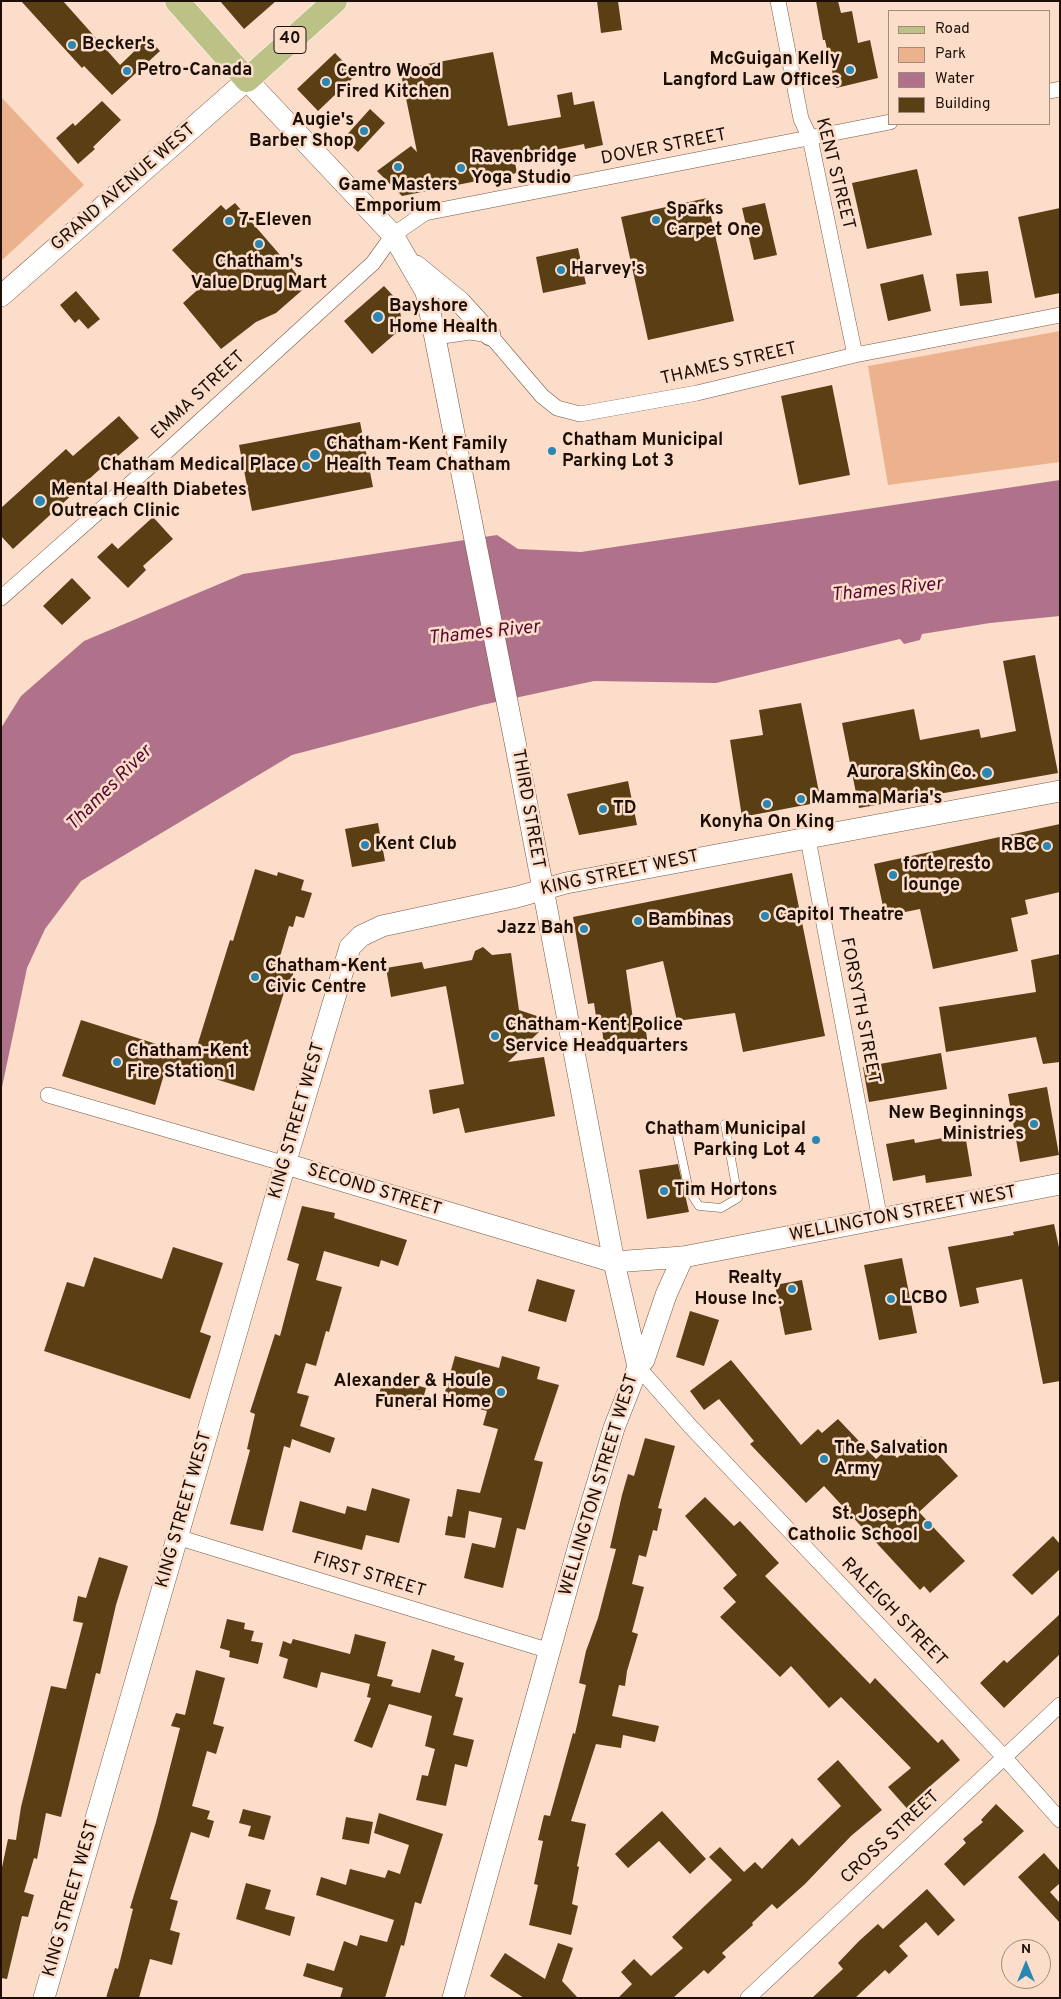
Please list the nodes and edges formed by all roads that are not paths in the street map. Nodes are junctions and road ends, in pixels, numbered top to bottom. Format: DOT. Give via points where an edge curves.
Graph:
graph roads {
  1 [pos="177,1"];
  2 [pos="335,1"];
  3 [pos="778,1"];
  4 [pos="247,80"];
  5 [pos="888,122"];
  6 [pos="810,138"];
  7 [pos="393,235"];
  8 [pos="410,262"];
  9 [pos="1,296"];
  10 [pos="1060,315"];
  11 [pos="490,335"];
  12 [pos="436,337"];
  13 [pos="855,355"];
  14 [pos="3,592"];
  15 [pos="1060,791"];
  16 [pos="808,839"];
  17 [pos="542,890"];
  18 [pos="48,1095"];
  19 [pos="725,1124"];
  20 [pos="678,1134"];
  21 [pos="286,1164"];
  22 [pos="1060,1184"];
  23 [pos="880,1220"];
  24 [pos="683,1257"];
  25 [pos="614,1262"];
  26 [pos="638,1367"];
  27 [pos="177,1537"];
  28 [pos="550,1652"];
  29 [pos="1060,1705"];
  30 [pos="1004,1757"];
  31 [pos="1060,1820"];
  32 [pos="457,1995"];
  33 [pos="44,1998"];
  34 [pos="748,1998"];
  1 -- 4 [label="main road"];
  2 -- 4 [label="main road, 40"];
  3 -- 6 [label="street, KENT STREET" via="801,119"];
  4 -- 7 [label="street, THIRD STREET"];
  4 -- 9 [label="street, GRAND AVENUE WEST"];
  5 -- 6 [label="street, DOVER STREET"];
  6 -- 7 [label="street, DOVER STREET" via="425,213"];
  6 -- 13 [label="street, KENT STREET"];
  7 -- 8 [label="street, THIRD STREET"];
  7 -- 14 [label="street, EMMA STREET" via="373,263 152,465"];
  8 -- 11 [label="street" via="460,302"];
  8 -- 12 [label="street, THIRD STREET" via="426,292"];
  10 -- 13 [label="street, THAMES STREET"];
  11 -- 12 [label="street" via="470,332"];
  11 -- 13 [label="street, THAMES STREET" via="542,396 557,408 580,414 697,393"];
  12 -- 17 [label="street, THIRD STREET"];
  15 -- 16 [label="street, KING STREET WEST"];
  16 -- 17 [label="street, KING STREET WEST" via="681,860"];
  16 -- 23 [label="street, FORSYTH STREET"];
  17 -- 21 [label="street, KING STREET WEST" via="382,926 361,936 350,947"];
  17 -- 25 [label="street, THIRD STREET"];
  18 -- 21 [label="street, SECOND STREET"];
  19 -- 20 [label="lane" via="738,1198 721,1208 699,1206 689,1191"];
  21 -- 25 [label="street, SECOND STREET"];
  21 -- 27 [label="street, KING STREET WEST"];
  22 -- 23 [label="street, WELLINGTON STREET WEST"];
  23 -- 24 [label="street, WELLINGTON STREET WEST"];
  24 -- 25 [label="street, WELLINGTON STREET WEST"];
  24 -- 26 [label="street" via="644,1360"];
  25 -- 26 [label="street, WELLINGTON STREET WEST"];
  26 -- 28 [label="street, WELLINGTON STREET WEST" via="612,1437"];
  26 -- 30 [label="street, RALEIGH STREET"];
  27 -- 28 [label="street, FIRST STREET"];
  27 -- 33 [label="street, KING STREET WEST"];
  28 -- 32 [label="street, WELLINGTON STREET WEST"];
  29 -- 30 [label="street, CROSS STREET"];
  30 -- 31 [label="street, RALEIGH STREET"];
  30 -- 34 [label="street, CROSS STREET"];
}
